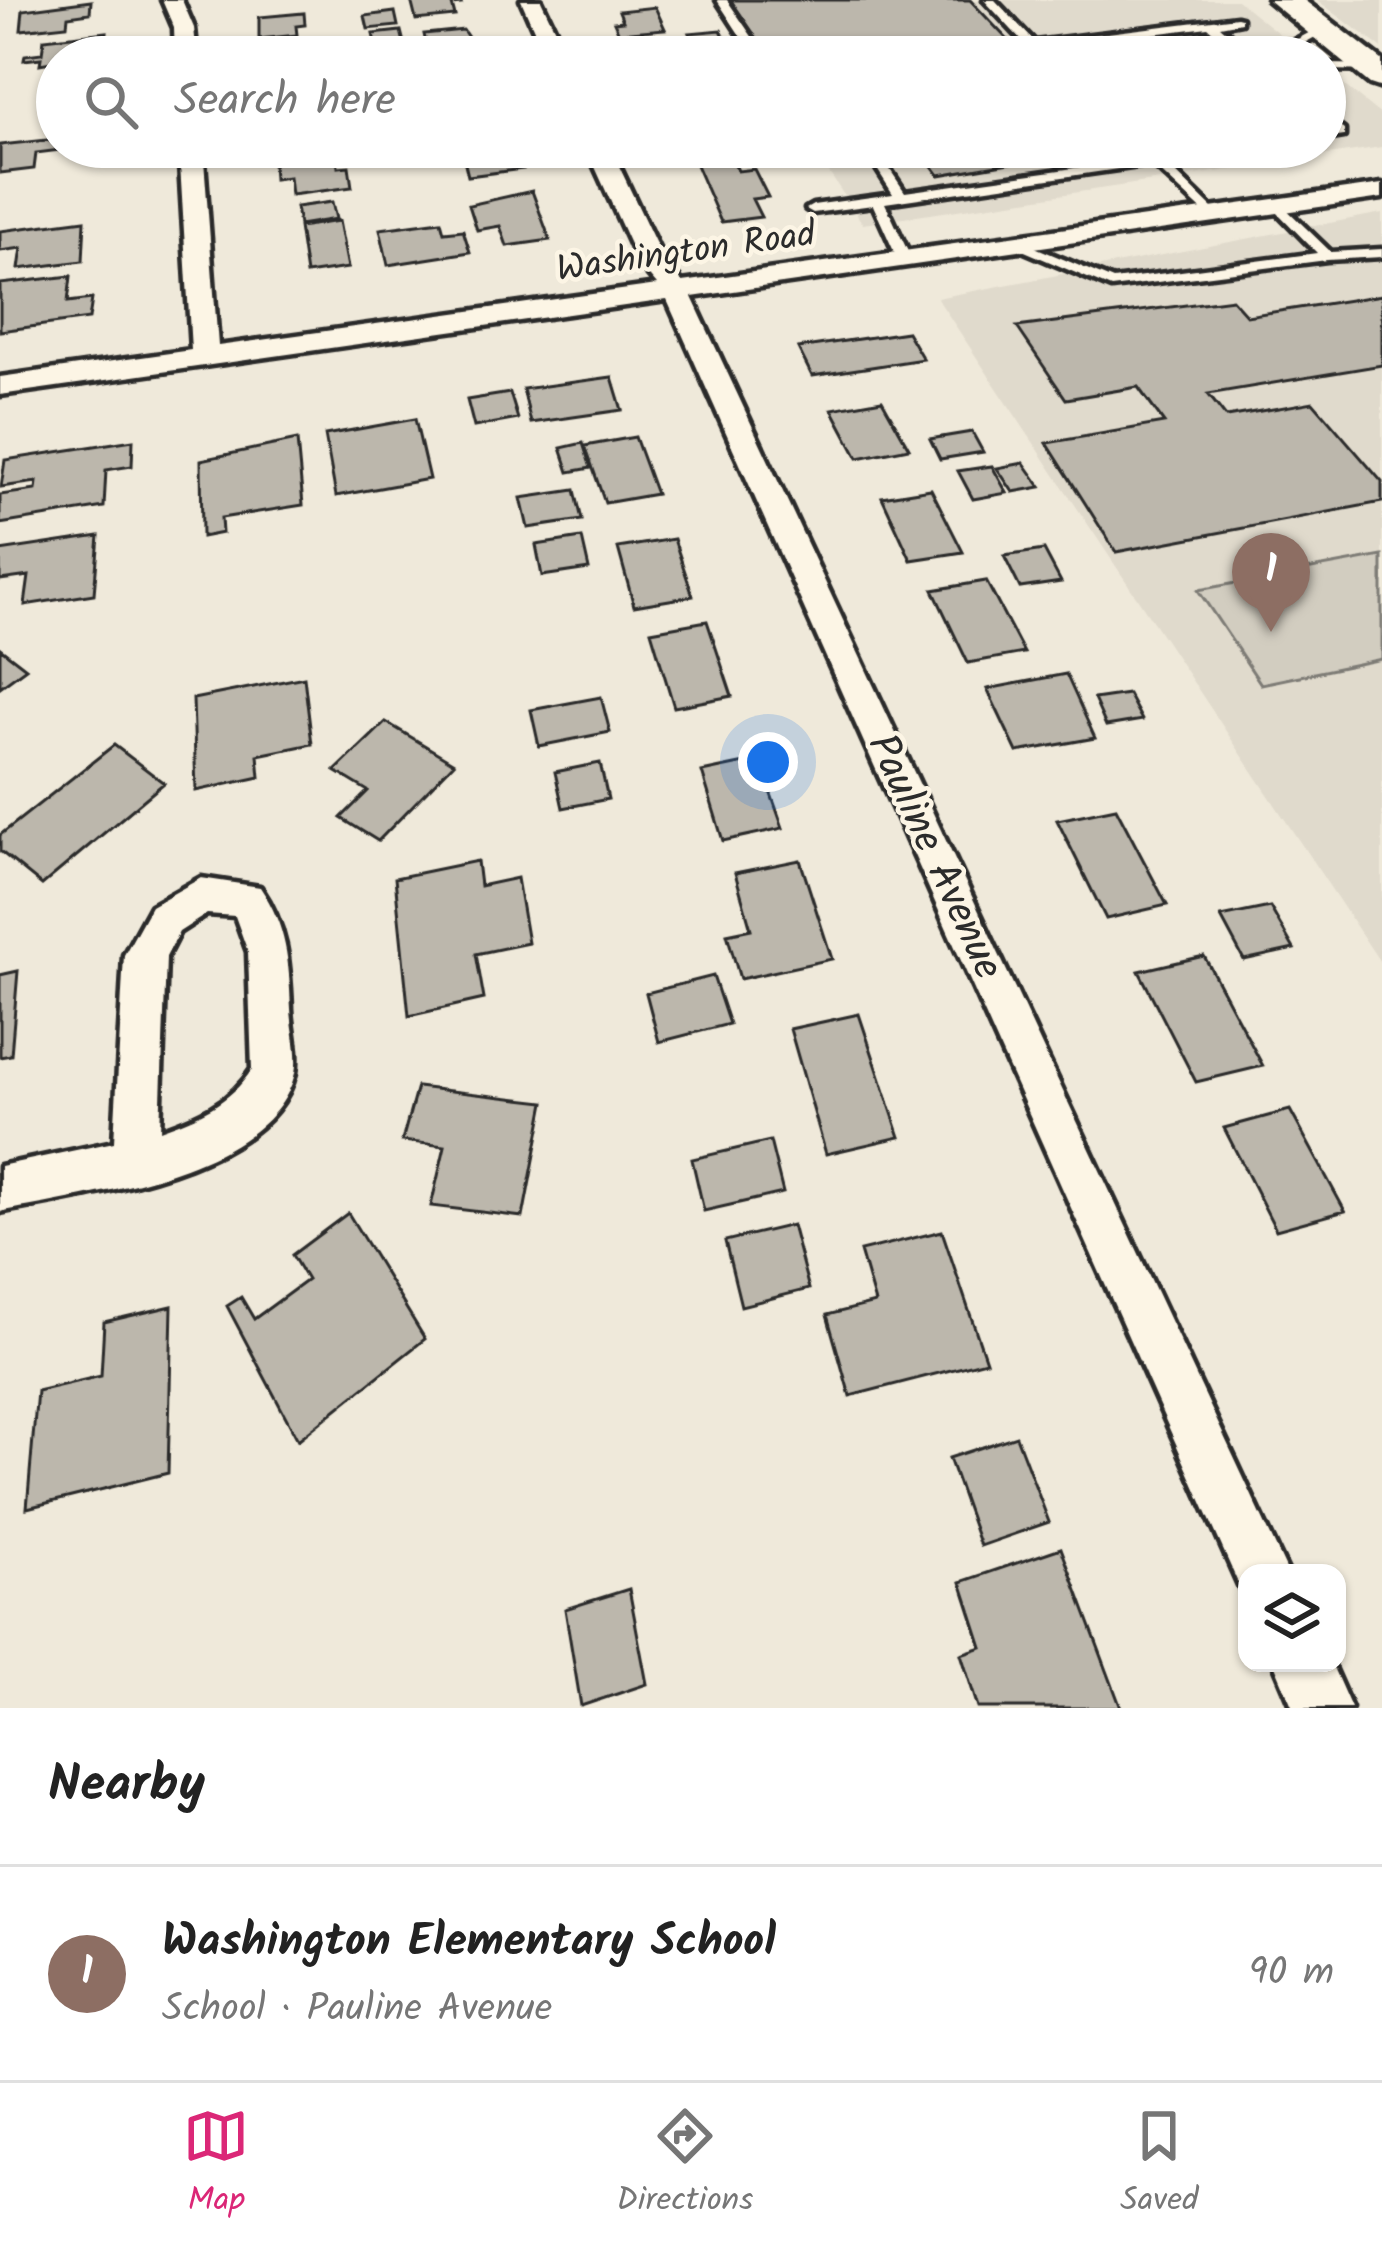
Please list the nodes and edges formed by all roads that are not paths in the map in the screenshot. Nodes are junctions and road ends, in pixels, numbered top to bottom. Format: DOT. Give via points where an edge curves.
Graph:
graph roads {
  1 [pos="172,0"];
  2 [pos="531,0"];
  3 [pos="722,0"];
  4 [pos="989,0"];
  5 [pos="1283,0"];
  6 [pos="1224,10"];
  7 [pos="1211,23"];
  8 [pos="1322,30"];
  9 [pos="185,36"];
  10 [pos="547,36"];
  11 [pos="746,36"];
  12 [pos="1023,36"];
  13 [pos="1110,36"];
  14 [pos="1226,36"];
  15 [pos="1310,36"];
  16 [pos="1330,36"];
  17 [pos="1346,48"];
  18 [pos="1346,69"];
  19 [pos="1379,72"];
  20 [pos="192,168"];
  21 [pos="608,168"];
  22 [pos="883,168"];
  23 [pos="1099,168"];
  24 [pos="1163,168"];
  25 [pos="1382,191"];
  26 [pos="901,196"];
  27 [pos="877,200"];
  28 [pos="1279,206"];
  29 [pos="813,209"];
  30 [pos="1211,215"];
  31 [pos="1012,243"];
  32 [pos="1382,253"];
  33 [pos="1328,256"];
  34 [pos="904,258"];
  35 [pos="676,290"];
  36 [pos="205,357"];
  37 [pos="0,386"];
  38 [pos="136,1156"];
  39 [pos="0,1189"];
  40 [pos="1257,1564"];
  41 [pos="1306,1672"];
  42 [pos="1322,1708"];
  1 -- 9 [label="street"];
  2 -- 10 [label="street"];
  3 -- 11 [label="lane"];
  4 -- 12 [label="lane"];
  5 -- 8 [label="main road"];
  6 -- 7 [label="lane" via="1237,20"];
  7 -- 13 [label="lane"];
  7 -- 14 [label="lane"];
  8 -- 15 [label="lane"];
  8 -- 16 [label="main road"];
  17 -- 19 [label="main road"];
  18 -- 19 [label="lane"];
  20 -- 36 [label="street"];
  21 -- 35 [label="street, Pauline Avenue" via="652,264"];
  22 -- 26 [label="lane"];
  23 -- 26 [label="lane"];
  24 -- 30 [label="lane"];
  25 -- 28 [label="street, Washington Road"];
  26 -- 27 [label="lane"];
  27 -- 29 [label="lane"];
  27 -- 34 [label="lane"];
  28 -- 30 [label="street, Washington Road"];
  28 -- 33 [label="lane"];
  30 -- 31 [label="street, Washington Road"];
  31 -- 33 [label="lane" via="1111,284"];
  31 -- 34 [label="street, Washington Road"];
  32 -- 33 [label="lane"];
  34 -- 35 [label="street, Washington Road"];
  35 -- 36 [label="street, Washington Road"];
  35 -- 40 [label="street, Pauline Avenue"];
  36 -- 37 [label="street, Washington Road"];
  38 -- 38 [label="street" via="145,956 165,919 201,896 246,899 268,931 272,1076 248,1112 205,1139"];
  38 -- 39 [label="street"];
  41 -- 42 [label="street"];
}
